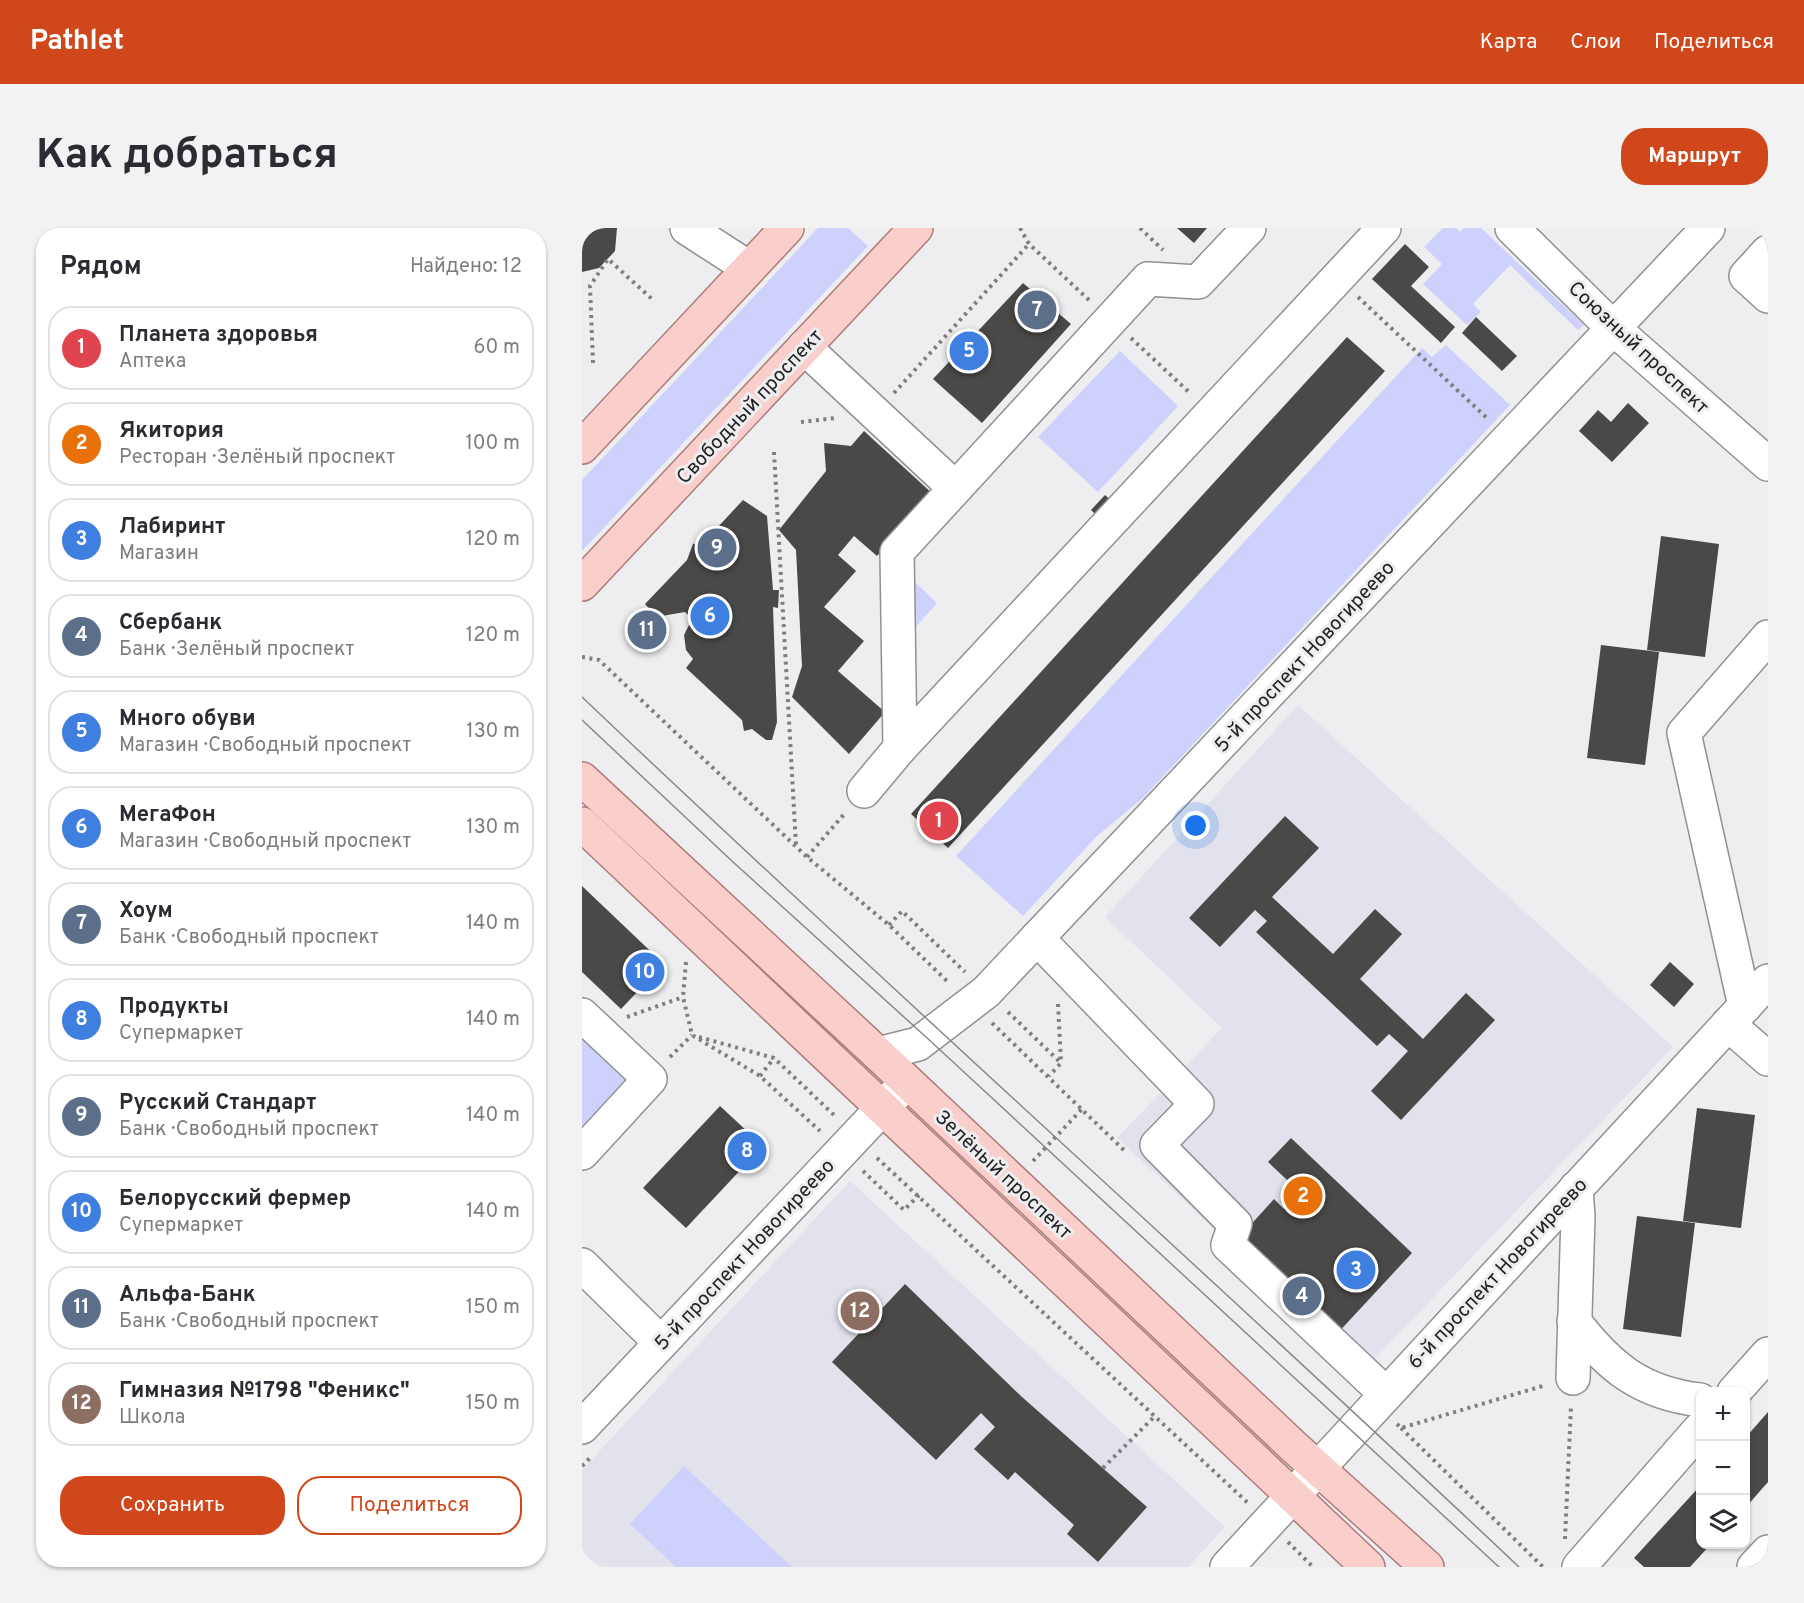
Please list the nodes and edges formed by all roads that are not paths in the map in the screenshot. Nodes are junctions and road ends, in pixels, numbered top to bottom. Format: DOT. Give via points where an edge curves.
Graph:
graph roads {
  1 [pos="687,228"];
  2 [pos="916,228"];
  3 [pos="1249,228"];
  4 [pos="1384,228"];
  5 [pos="1512,228"];
  6 [pos="1708,228"];
  7 [pos="774,232"];
  8 [pos="1768,252"];
  9 [pos="749,268"];
  10 [pos="1768,296"];
  11 [pos="1614,329"];
  12 [pos="804,347"];
  13 [pos="582,447"];
  14 [pos="1768,464"];
  15 [pos="954,487"];
  16 [pos="582,584"];
  17 [pos="1768,637"];
  18 [pos="900,748"];
  19 [pos="582,779"];
  20 [pos="864,791"];
  21 [pos="582,824"];
  22 [pos="1046,947"];
  23 [pos="1768,981"];
  24 [pos="582,1015"];
  25 [pos="1736,1015"];
  26 [pos="878,1054"];
  27 [pos="1768,1059"];
  28 [pos="907,1082"];
  29 [pos="882,1108"];
  30 [pos="582,1153"];
  31 [pos="1576,1188"];
  32 [pos="582,1265"];
  33 [pos="1574,1321"];
  34 [pos="661,1343"];
  35 [pos="1768,1354"];
  36 [pos="1572,1378"];
  37 [pos="1738,1387"];
  38 [pos="1382,1397"];
  39 [pos="1696,1399"];
  40 [pos="582,1427"];
  41 [pos="1696,1434"];
  42 [pos="1317,1468"];
  43 [pos="1293,1497"];
  44 [pos="1768,1552"];
  45 [pos="1572,1555"];
  46 [pos="1227,1567"];
  47 [pos="1368,1567"];
  48 [pos="1427,1567"];
  49 [pos="1754,1567"];
  1 -- 9 [label="street"];
  2 -- 12 [label="main road, Свободный проспект"];
  3 -- 15 [label="street" via="1198,282 1148,279"];
  4 -- 18 [label="street"];
  5 -- 11 [label="street, Союзный проспект"];
  6 -- 11 [label="street, 5-й проспект Новогиреево"];
  7 -- 9 [label="main road"];
  8 -- 10 [label="street" via="1746,276"];
  9 -- 13 [label="main road"];
  11 -- 14 [label="street, Союзный проспект"];
  11 -- 22 [label="street, 5-й проспект Новогиреево"];
  12 -- 15 [label="street"];
  12 -- 16 [label="main road, Свободный проспект"];
  15 -- 18 [label="street" via="897,552"];
  17 -- 25 [label="street" via="1684,733"];
  18 -- 20 [label="street"];
  19 -- 26 [label="main road, Зелёный проспект"];
  21 -- 29 [label="main road, Зелёный проспект"];
  22 -- 26 [label="street, 5-й проспект Новогиреево" via="918,1044"];
  22 -- 38 [label="street" via="1197,1104 1157,1145 1235,1224 1228,1245"];
  23 -- 25 [label="street, 6-й проспект Новогиреево"];
  24 -- 30 [label="street" via="650,1079"];
  25 -- 27 [label="street"];
  25 -- 31 [label="street, 6-й проспект Новогиреево"];
  26 -- 28 [label="main road, Зелёный проспект"];
  28 -- 29 [label="street, 5-й проспект Новогиреево"];
  28 -- 42 [label="main road, Зелёный проспект"];
  29 -- 34 [label="street, 5-й проспект Новогиреево"];
  29 -- 43 [label="main road, Зелёный проспект"];
  31 -- 33 [label="street"];
  31 -- 38 [label="street, 6-й проспект Новогиреево"];
  32 -- 34 [label="street"];
  33 -- 36 [label="street"];
  33 -- 39 [label="street" via="1615,1368 1646,1386"];
  34 -- 40 [label="street, 5-й проспект Новогиреево"];
  35 -- 37 [label="street"];
  38 -- 42 [label="street, 6-й проспект Новогиреево"];
  41 -- 45 [label="street"];
  42 -- 43 [label="street, 6-й проспект Новогиреево"];
  42 -- 48 [label="main road, Зелёный проспект"];
  43 -- 46 [label="street, 6-й проспект Новогиреево"];
  43 -- 47 [label="main road, Зелёный проспект"];
  44 -- 49 [label="street"];
}
